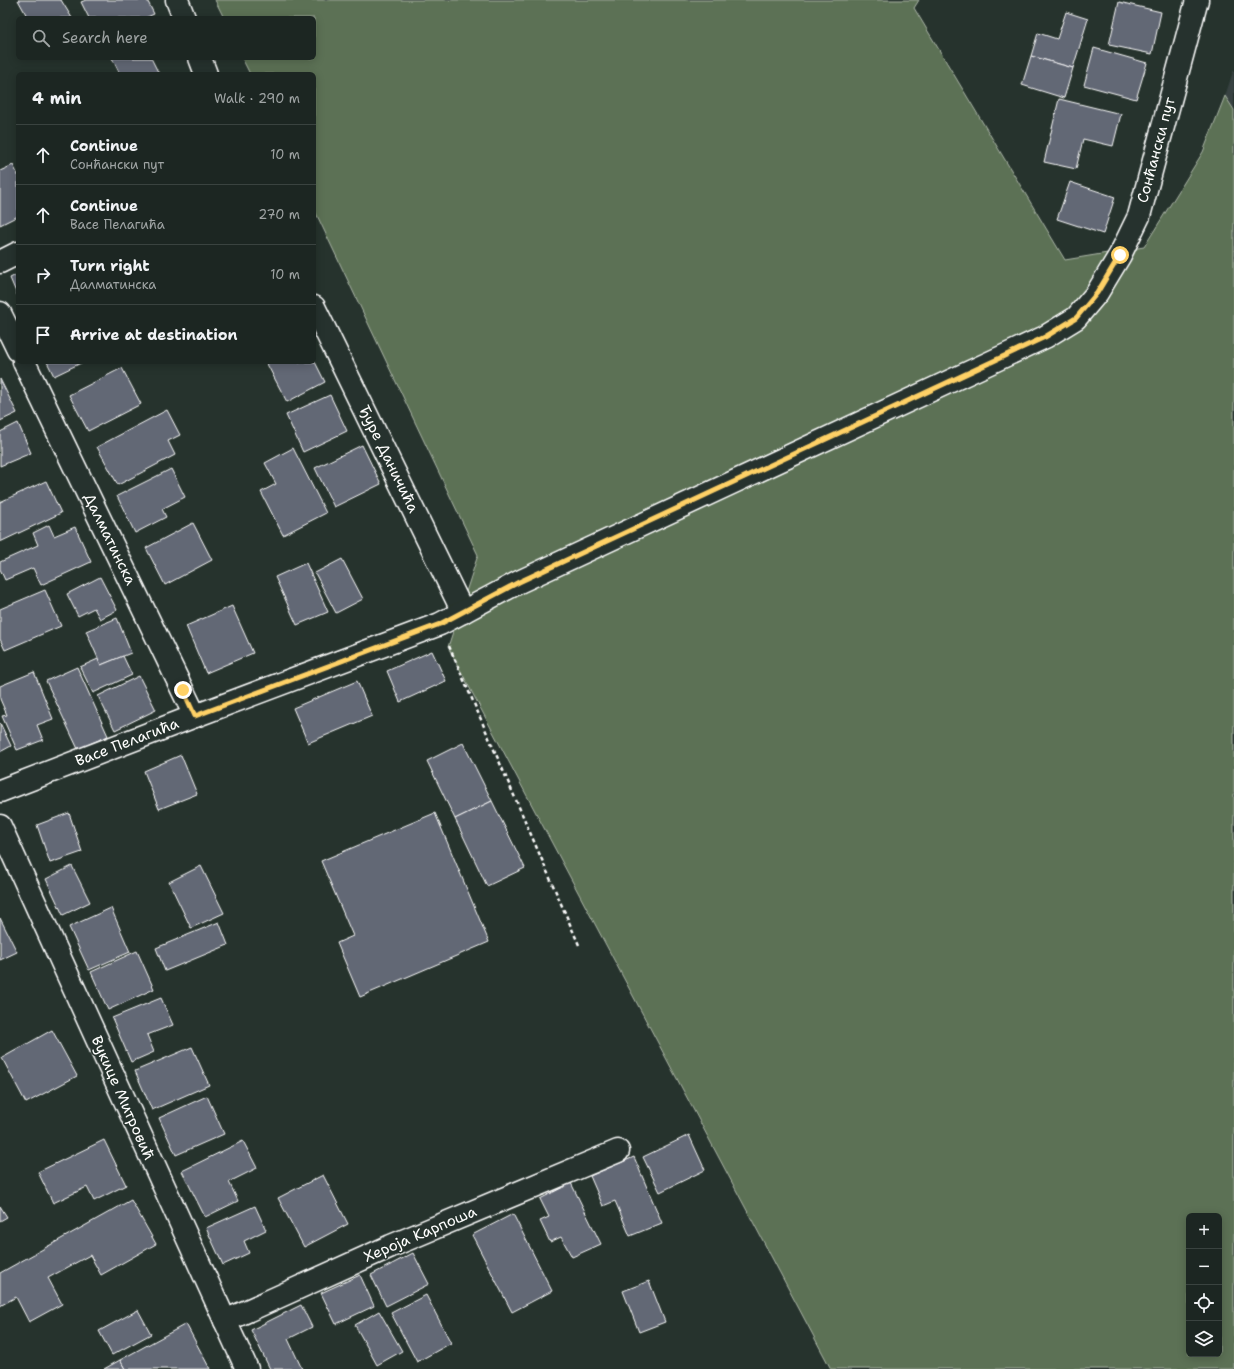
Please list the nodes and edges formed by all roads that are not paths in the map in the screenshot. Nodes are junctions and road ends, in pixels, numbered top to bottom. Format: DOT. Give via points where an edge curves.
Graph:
graph roads {
  1 [pos="177,0"];
  2 [pos="1197,0"];
  3 [pos="183,16"];
  4 [pos="201,60"];
  5 [pos="205,72"];
  6 [pos="16,254"];
  7 [pos="0,262"];
  8 [pos="1097,293"];
  9 [pos="316,311"];
  10 [pos="0,312"];
  11 [pos="16,346"];
  12 [pos="25,364"];
  13 [pos="463,612"];
  14 [pos="195,716"];
  15 [pos="0,791"];
  16 [pos="0,826"];
  17 [pos="618,1151"];
  18 [pos="225,1321"];
  19 [pos="247,1369"];
  1 -- 3 [label="street"];
  2 -- 8 [label="street, Сонћански пут" via="1138,216 1120,255"];
  4 -- 5 [label="street"];
  6 -- 7 [label="street"];
  8 -- 13 [label="street, Васе Пелагића" via="1076,318 1045,337 526,579"];
  9 -- 13 [label="street, Ђуре Даничића"];
  10 -- 11 [label="street"];
  12 -- 14 [label="street, Далматинска"];
  13 -- 14 [label="street, Васе Пелагића" via="440,624"];
  14 -- 15 [label="street, Васе Пелагића"];
  16 -- 18 [label="street, Вукице Митровић"];
  17 -- 18 [label="street, Хероја Карпоша" via="391,1246"];
  18 -- 19 [label="street, Вукице Митровић"];
}
